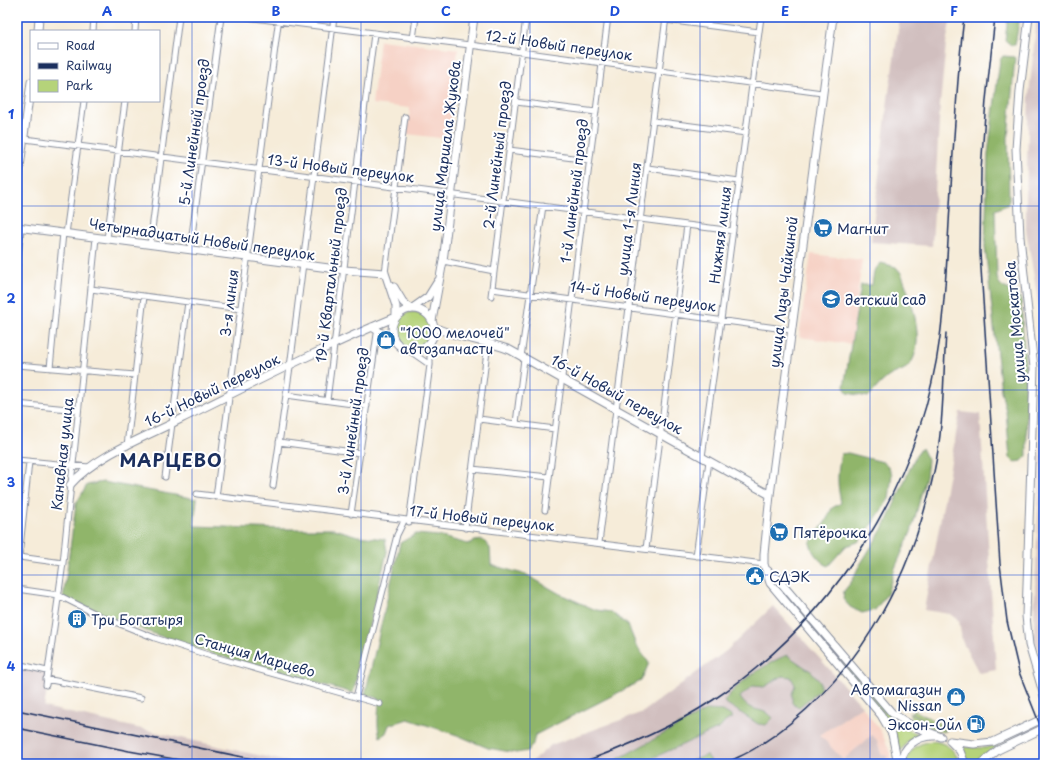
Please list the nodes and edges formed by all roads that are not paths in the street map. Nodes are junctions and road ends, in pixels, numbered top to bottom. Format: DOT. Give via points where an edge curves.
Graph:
graph roads {
  1 [pos="40,17"];
  2 [pos="94,17"];
  3 [pos="136,17"];
  4 [pos="179,17"];
  5 [pos="221,17"];
  6 [pos="246,17"];
  7 [pos="334,17"];
  8 [pos="416,17"];
  9 [pos="474,17"];
  10 [pos="526,17"];
  11 [pos="608,17"];
  12 [pos="761,17"];
  13 [pos="833,17"];
  14 [pos="1029,17"];
  15 [pos="666,18"];
  16 [pos="279,19"];
  17 [pos="333,28"];
  18 [pos="38,30"];
  19 [pos="93,30"];
  20 [pos="135,30"];
  21 [pos="759,32"];
  22 [pos="374,34"];
  23 [pos="413,39"];
  24 [pos="470,45"];
  25 [pos="522,53"];
  26 [pos="602,64"];
  27 [pos="660,71"];
  28 [pos="752,83"];
  29 [pos="30,87"];
  30 [pos="822,93"];
  31 [pos="84,102"];
  32 [pos="125,102"];
  33 [pos="516,102"];
  34 [pos="596,112"];
  35 [pos="405,117"];
  36 [pos="653,122"];
  37 [pos="746,133"];
  38 [pos="20,138"];
  39 [pos="78,146"];
  40 [pos="509,150"];
  41 [pos="119,151"];
  42 [pos="161,157"];
  43 [pos="590,160"];
  44 [pos="202,162"];
  45 [pos="648,168"];
  46 [pos="259,169"];
  47 [pos="314,177"];
  48 [pos="740,181"];
  49 [pos="355,182"];
  50 [pos="395,187"];
  51 [pos="17,190"];
  52 [pos="452,193"];
  53 [pos="503,201"];
  54 [pos="543,206"];
  55 [pos="583,212"];
  56 [pos="641,219"];
  57 [pos="687,225"];
  58 [pos="19,227"];
  59 [pos="733,231"];
  60 [pos="65,234"];
  61 [pos="96,238"];
  62 [pos="107,239"];
  63 [pos="150,245"];
  64 [pos="190,250"];
  65 [pos="248,258"];
  66 [pos="443,261"];
  67 [pos="17,265"];
  68 [pos="303,265"];
  69 [pos="344,270"];
  70 [pos="494,271"];
  71 [pos="385,274"];
  72 [pos="440,277"];
  73 [pos="91,289"];
  74 [pos="492,289"];
  75 [pos="530,294"];
  76 [pos="144,296"];
  77 [pos="491,296"];
  78 [pos="572,300"];
  79 [pos="188,302"];
  80 [pos="629,308"];
  81 [pos="241,309"];
  82 [pos="411,309"];
  83 [pos="676,314"];
  84 [pos="396,317"];
  85 [pos="722,320"];
  86 [pos="433,324"];
  87 [pos="372,327"];
  88 [pos="791,330"];
  89 [pos="380,333"];
  90 [pos="445,333"];
  91 [pos="431,340"];
  92 [pos="397,343"];
  93 [pos="488,343"];
  94 [pos="334,346"];
  95 [pos="407,349"];
  96 [pos="523,358"];
  97 [pos="17,365"];
  98 [pos="430,365"];
  99 [pos="290,367"];
  100 [pos="50,368"];
  101 [pos="82,371"];
  102 [pos="135,375"];
  103 [pos="561,378"];
  104 [pos="230,395"];
  105 [pos="286,395"];
  106 [pos="327,400"];
  107 [pos="17,404"];
  108 [pos="367,406"];
  109 [pos="617,409"];
  110 [pos="78,410"];
  111 [pos="479,419"];
  112 [pos="172,424"];
  113 [pos="516,424"];
  114 [pos="555,429"];
  115 [pos="661,433"];
  116 [pos="279,442"];
  117 [pos="127,446"];
  118 [pos="360,453"];
  119 [pos="702,457"];
  120 [pos="17,460"];
  121 [pos="709,461"];
  122 [pos="29,462"];
  123 [pos="72,466"];
  124 [pos="89,467"];
  125 [pos="472,469"];
  126 [pos="165,477"];
  127 [pos="549,477"];
  128 [pos="70,485"];
  129 [pos="273,486"];
  130 [pos="197,494"];
  131 [pos="770,495"];
  132 [pos="216,497"];
  133 [pos="545,510"];
  134 [pos="351,514"];
  135 [pos="406,521"];
  136 [pos="465,528"];
  137 [pos="599,543"];
  138 [pos="646,549"];
  139 [pos="696,556"];
  140 [pos="63,563"];
  141 [pos="766,567"];
  142 [pos="17,589"];
  143 [pos="58,595"];
  144 [pos="17,664"];
  145 [pos="47,671"];
  146 [pos="1044,696"];
  147 [pos="356,697"];
  148 [pos="141,698"];
  149 [pos="380,704"];
  150 [pos="1044,718"];
  151 [pos="1044,728"];
  152 [pos="940,737"];
  153 [pos="950,741"];
  154 [pos="899,764"];
  155 [pos="965,764"];
  156 [pos="981,764"];
  1 -- 18 [label="main road"];
  2 -- 19 [label="street"];
  3 -- 20 [label="street"];
  4 -- 42 [label="street"];
  5 -- 44 [label="street, 5-й Линейный проезд"];
  6 -- 16 [label="street, 12-й Новый переулок"];
  7 -- 17 [label="street"];
  8 -- 23 [label="street"];
  9 -- 24 [label="main road, улица Маршала Жукова"];
  10 -- 25 [label="street, 2-й Линейный проезд"];
  11 -- 26 [label="street, 1-й Линейный проезд"];
  12 -- 21 [label="street, Нижняя линия"];
  13 -- 30 [label="main road, улица Лизы Чайкиной"];
  14 -- 146 [label="main road, улица Москатова" via="1020,91 1016,155 1021,250 1034,368 1026,616 1029,645"];
  15 -- 21 [label="street"];
  15 -- 27 [label="street, улица 1-я Линия"];
  16 -- 17 [label="street, 12-й Новый переулок"];
  16 -- 46 [label="street, 3-я линия"];
  17 -- 22 [label="street, 12-й Новый переулок"];
  17 -- 47 [label="street"];
  21 -- 28 [label="street, Нижняя линия"];
  22 -- 23 [label="street, 12-й Новый переулок"];
  22 -- 49 [label="street, 19-й Квартальный проезд"];
  23 -- 24 [label="street, 12-й Новый переулок"];
  24 -- 25 [label="street, 12-й Новый переулок"];
  24 -- 52 [label="main road, улица Маршала Жукова"];
  25 -- 26 [label="street, 12-й Новый переулок"];
  25 -- 33 [label="street, 2-й Линейный проезд"];
  26 -- 27 [label="street, 12-й Новый переулок"];
  26 -- 34 [label="street, 1-й Линейный проезд"];
  27 -- 28 [label="street, 12-й Новый переулок"];
  27 -- 36 [label="street, улица 1-я Линия"];
  28 -- 30 [label="street, 12-й Новый переулок"];
  28 -- 37 [label="street, Нижняя линия"];
  29 -- 38 [label="main road"];
  30 -- 88 [label="main road, улица Лизы Чайкиной"];
  31 -- 39 [label="street"];
  32 -- 41 [label="street"];
  33 -- 34 [label="street"];
  33 -- 40 [label="street, 2-й Линейный проезд"];
  34 -- 43 [label="street, 1-й Линейный проезд"];
  35 -- 50 [label="street"];
  36 -- 37 [label="street"];
  36 -- 45 [label="street, улица 1-я Линия"];
  37 -- 48 [label="street, Нижняя линия"];
  38 -- 39 [label="street, 13-й Новый переулок"];
  38 -- 51 [label="main road"];
  39 -- 41 [label="street, 13-й Новый переулок"];
  39 -- 60 [label="street"];
  40 -- 43 [label="street"];
  40 -- 53 [label="street, 2-й Линейный проезд"];
  41 -- 42 [label="street, 13-й Новый переулок"];
  41 -- 62 [label="street"];
  42 -- 44 [label="street, 13-й Новый переулок"];
  42 -- 63 [label="street"];
  43 -- 55 [label="street, 1-й Линейный проезд"];
  44 -- 46 [label="street, 13-й Новый переулок"];
  44 -- 64 [label="street, 5-й Линейный проезд"];
  45 -- 48 [label="street"];
  45 -- 56 [label="street, улица 1-я Линия"];
  46 -- 47 [label="street, 13-й Новый переулок"];
  46 -- 65 [label="street, 3-я линия"];
  47 -- 49 [label="street, 13-й Новый переулок"];
  47 -- 68 [label="street"];
  48 -- 59 [label="street, Нижняя линия"];
  49 -- 50 [label="street, 13-й Новый переулок"];
  49 -- 69 [label="street, 19-й Квартальный проезд"];
  50 -- 52 [label="street, 13-й Новый переулок"];
  50 -- 71 [label="street"];
  52 -- 53 [label="street, 13-й Новый переулок"];
  52 -- 66 [label="main road, улица Маршала Жукова"];
  53 -- 54 [label="street, 13-й Новый переулок"];
  53 -- 70 [label="street, 2-й Линейный проезд"];
  54 -- 55 [label="street, 13-й Новый переулок"];
  54 -- 75 [label="street"];
  55 -- 56 [label="street, 13-й Новый переулок"];
  55 -- 78 [label="street, 1-й Линейный проезд"];
  56 -- 57 [label="street, 13-й Новый переулок"];
  56 -- 80 [label="street, улица 1-я Линия"];
  57 -- 59 [label="street, 13-й Новый переулок"];
  57 -- 83 [label="street"];
  58 -- 60 [label="main road, Четырнадцатый Новый переулок"];
  58 -- 67 [label="street"];
  59 -- 85 [label="street, Нижняя линия"];
  60 -- 61 [label="main road, Четырнадцатый Новый переулок"];
  60 -- 100 [label="street"];
  61 -- 62 [label="main road, Четырнадцатый Новый переулок"];
  61 -- 73 [label="street, Канавная улица"];
  62 -- 63 [label="main road, Четырнадцатый Новый переулок"];
  63 -- 64 [label="main road, Четырнадцатый Новый переулок"];
  64 -- 65 [label="main road, Четырнадцатый Новый переулок"];
  65 -- 68 [label="main road, Четырнадцатый Новый переулок"];
  65 -- 81 [label="street, 3-я линия"];
  66 -- 70 [label="street"];
  66 -- 72 [label="main road, улица Маршала Жукова"];
  68 -- 69 [label="main road, Четырнадцатый Новый переулок"];
  68 -- 99 [label="street"];
  69 -- 71 [label="main road, Четырнадцатый Новый переулок"];
  69 -- 94 [label="street, 19-й Квартальный проезд"];
  70 -- 74 [label="street, 2-й Линейный проезд"];
  71 -- 82 [label="main road" via="403,302"];
  71 -- 84 [label="main road" via="396,306"];
  72 -- 82 [label="main road, улица Маршала Жукова" via="428,296"];
  72 -- 86 [label="main road, улица Маршала Жукова"];
  73 -- 76 [label="street"];
  73 -- 101 [label="street, Канавная улица"];
  74 -- 75 [label="street, 14-й Новый переулок"];
  74 -- 77 [label="street, 2-й Линейный проезд"];
  75 -- 78 [label="street, 14-й Новый переулок"];
  75 -- 96 [label="street"];
  76 -- 79 [label="street"];
  76 -- 102 [label="street"];
  78 -- 80 [label="street, 14-й Новый переулок"];
  78 -- 103 [label="street, 1-й Линейный проезд"];
  79 -- 81 [label="street"];
  79 -- 112 [label="street"];
  80 -- 83 [label="street, 14-й Новый переулок"];
  80 -- 109 [label="street, улица 1-я Линия"];
  81 -- 104 [label="street, 3-я линия"];
  82 -- 84 [label="main road" via="401,312"];
  82 -- 86 [label="main road" via="424,312"];
  83 -- 85 [label="street, 14-й Новый переулок"];
  83 -- 115 [label="street"];
  84 -- 87 [label="main road, 16-й Новый переулок"];
  84 -- 92 [label="main road" via="392,330"];
  85 -- 88 [label="street, 14-й Новый переулок"];
  85 -- 119 [label="street, Нижняя линия"];
  86 -- 90 [label="main road, 16-й Новый переулок"];
  86 -- 91 [label="main road"];
  87 -- 89 [label="main road"];
  87 -- 94 [label="main road, 16-й Новый переулок"];
  88 -- 131 [label="main road, улица Лизы Чайкиной"];
  89 -- 92 [label="main road"];
  89 -- 108 [label="street, 3-й Линейный проезд" via="377,334"];
  90 -- 91 [label="main road"];
  90 -- 93 [label="main road, 16-й Новый переулок"];
  91 -- 95 [label="main road" via="418,350"];
  91 -- 98 [label="street"];
  92 -- 95 [label="main road"];
  93 -- 96 [label="main road, 16-й Новый переулок" via="498,345"];
  93 -- 111 [label="street"];
  94 -- 99 [label="main road, 16-й Новый переулок"];
  94 -- 106 [label="street, 19-й Квартальный проезд"];
  95 -- 98 [label="street"];
  96 -- 103 [label="main road, 16-й Новый переулок"];
  96 -- 113 [label="street"];
  97 -- 100 [label="street"];
  98 -- 135 [label="street"];
  99 -- 104 [label="main road, 16-й Новый переулок"];
  99 -- 105 [label="street"];
  100 -- 101 [label="street"];
  101 -- 102 [label="street"];
  101 -- 110 [label="street, Канавная улица"];
  102 -- 117 [label="street"];
  103 -- 109 [label="main road, 16-й Новый переулок"];
  103 -- 114 [label="street, 1-й Линейный проезд"];
  104 -- 112 [label="main road, 16-й Новый переулок"];
  104 -- 132 [label="street, 3-я линия"];
  105 -- 106 [label="street"];
  105 -- 116 [label="street"];
  106 -- 108 [label="street"];
  107 -- 110 [label="street"];
  108 -- 118 [label="street, 3-й Линейный проезд"];
  109 -- 115 [label="main road, 16-й Новый переулок"];
  109 -- 137 [label="street, улица 1-я Линия"];
  110 -- 123 [label="street, Канавная улица"];
  111 -- 113 [label="street"];
  111 -- 125 [label="street"];
  112 -- 117 [label="main road, 16-й Новый переулок"];
  112 -- 126 [label="street"];
  113 -- 114 [label="street"];
  114 -- 127 [label="street, 1-й Линейный проезд"];
  115 -- 119 [label="main road, 16-й Новый переулок"];
  115 -- 138 [label="street"];
  116 -- 118 [label="street"];
  116 -- 129 [label="street"];
  117 -- 124 [label="main road, 16-й Новый переулок"];
  118 -- 134 [label="street, 3-й Линейный проезд"];
  119 -- 121 [label="main road, 16-й Новый переулок"];
  120 -- 122 [label="street"];
  121 -- 131 [label="main road, 16-й Новый переулок"];
  121 -- 139 [label="street"];
  122 -- 123 [label="street"];
  122 -- 140 [label="street" via="19,557"];
  123 -- 124 [label="street"];
  123 -- 128 [label="street, Канавная улица"];
  124 -- 128 [label="main road, 16-й Новый переулок"];
  125 -- 127 [label="street"];
  125 -- 136 [label="street"];
  127 -- 133 [label="street, 1-й Линейный проезд"];
  128 -- 140 [label="street, Канавная улица"];
  130 -- 132 [label="street, 17-й Новый переулок"];
  131 -- 141 [label="main road, улица Лизы Чайкиной" via="764,548"];
  132 -- 134 [label="street, 17-й Новый переулок"];
  134 -- 135 [label="street, 17-й Новый переулок"];
  135 -- 136 [label="street, 17-й Новый переулок"];
  135 -- 147 [label="street" via="397,535"];
  136 -- 137 [label="street, 17-й Новый переулок"];
  137 -- 138 [label="street, 17-й Новый переулок"];
  138 -- 139 [label="street, 17-й Новый переулок"];
  139 -- 141 [label="street, 17-й Новый переулок"];
  140 -- 143 [label="street, Канавная улица"];
  141 -- 152 [label="main road" via="890,711 904,722"];
  141 -- 154 [label="main road, улица Лизы Чайкиной" via="770,583 881,715 892,734"];
  142 -- 143 [label="street, Станция Марцево"];
  143 -- 145 [label="street, Канавная улица"];
  143 -- 147 [label="street, Станция Марцево" via="100,616 155,638"];
  144 -- 145 [label="street"];
  145 -- 148 [label="street, Канавная улица" via="46,682"];
  147 -- 149 [label="street, Станция Марцево"];
  150 -- 153 [label="main road" via="994,742 974,744"];
  151 -- 156 [label="main road" via="998,750"];
  152 -- 153 [label="main road"];
  152 -- 154 [label="main road" via="932,736 915,741 903,754"];
  153 -- 155 [label="main road" via="960,751"];
}
